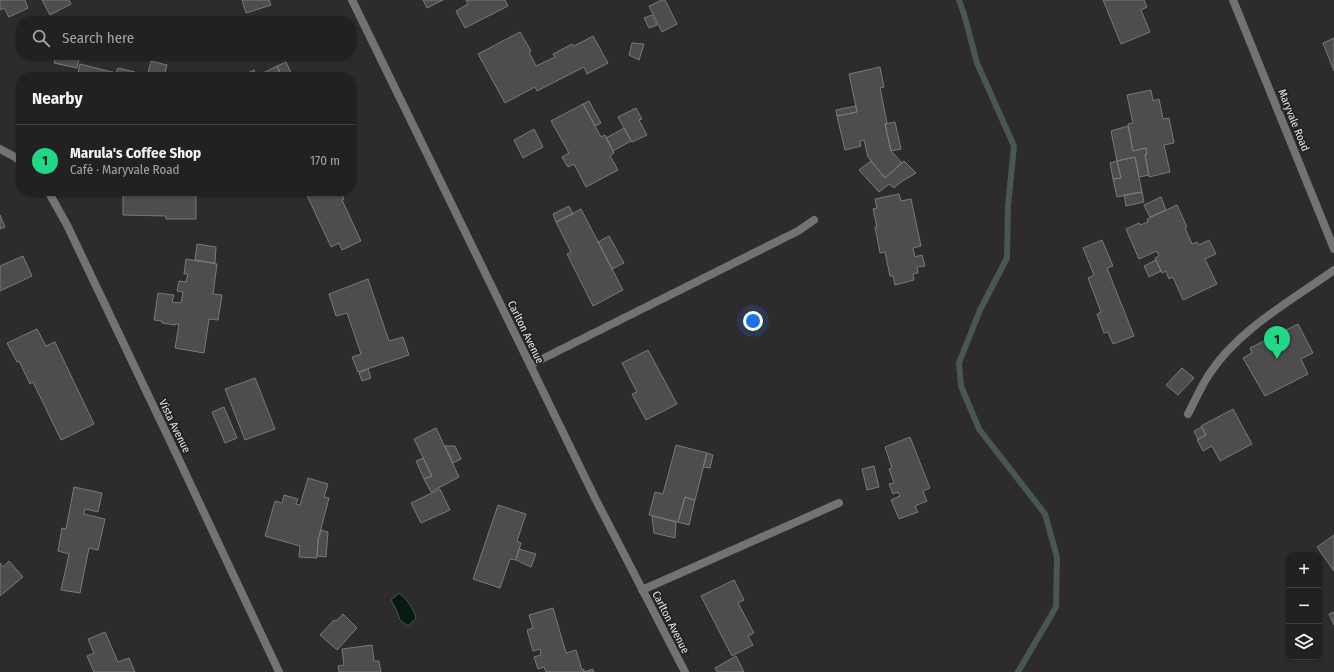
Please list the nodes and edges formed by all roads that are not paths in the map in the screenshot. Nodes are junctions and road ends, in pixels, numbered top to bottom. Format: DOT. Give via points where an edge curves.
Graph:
graph roads {
  1 [pos="352,0"];
  2 [pos="1233,0"];
  3 [pos="0,149"];
  4 [pos="16,158"];
  5 [pos="51,196"];
  6 [pos="814,220"];
  7 [pos="1334,249"];
  8 [pos="1334,270"];
  9 [pos="530,365"];
  10 [pos="1188,414"];
  11 [pos="839,503"];
  12 [pos="642,590"];
  13 [pos="279,672"];
  14 [pos="685,672"];
  1 -- 9 [label="street, Carlton Avenue"];
  2 -- 7 [label="street, Maryvale Road"];
  3 -- 4 [label="street"];
  5 -- 13 [label="street, Vista Avenue" via="77,246"];
  6 -- 9 [label="street" via="798,231"];
  8 -- 10 [label="street" via="1247,331 1210,374"];
  9 -- 12 [label="street, Carlton Avenue"];
  11 -- 12 [label="street"];
  12 -- 14 [label="street, Carlton Avenue"];
}
